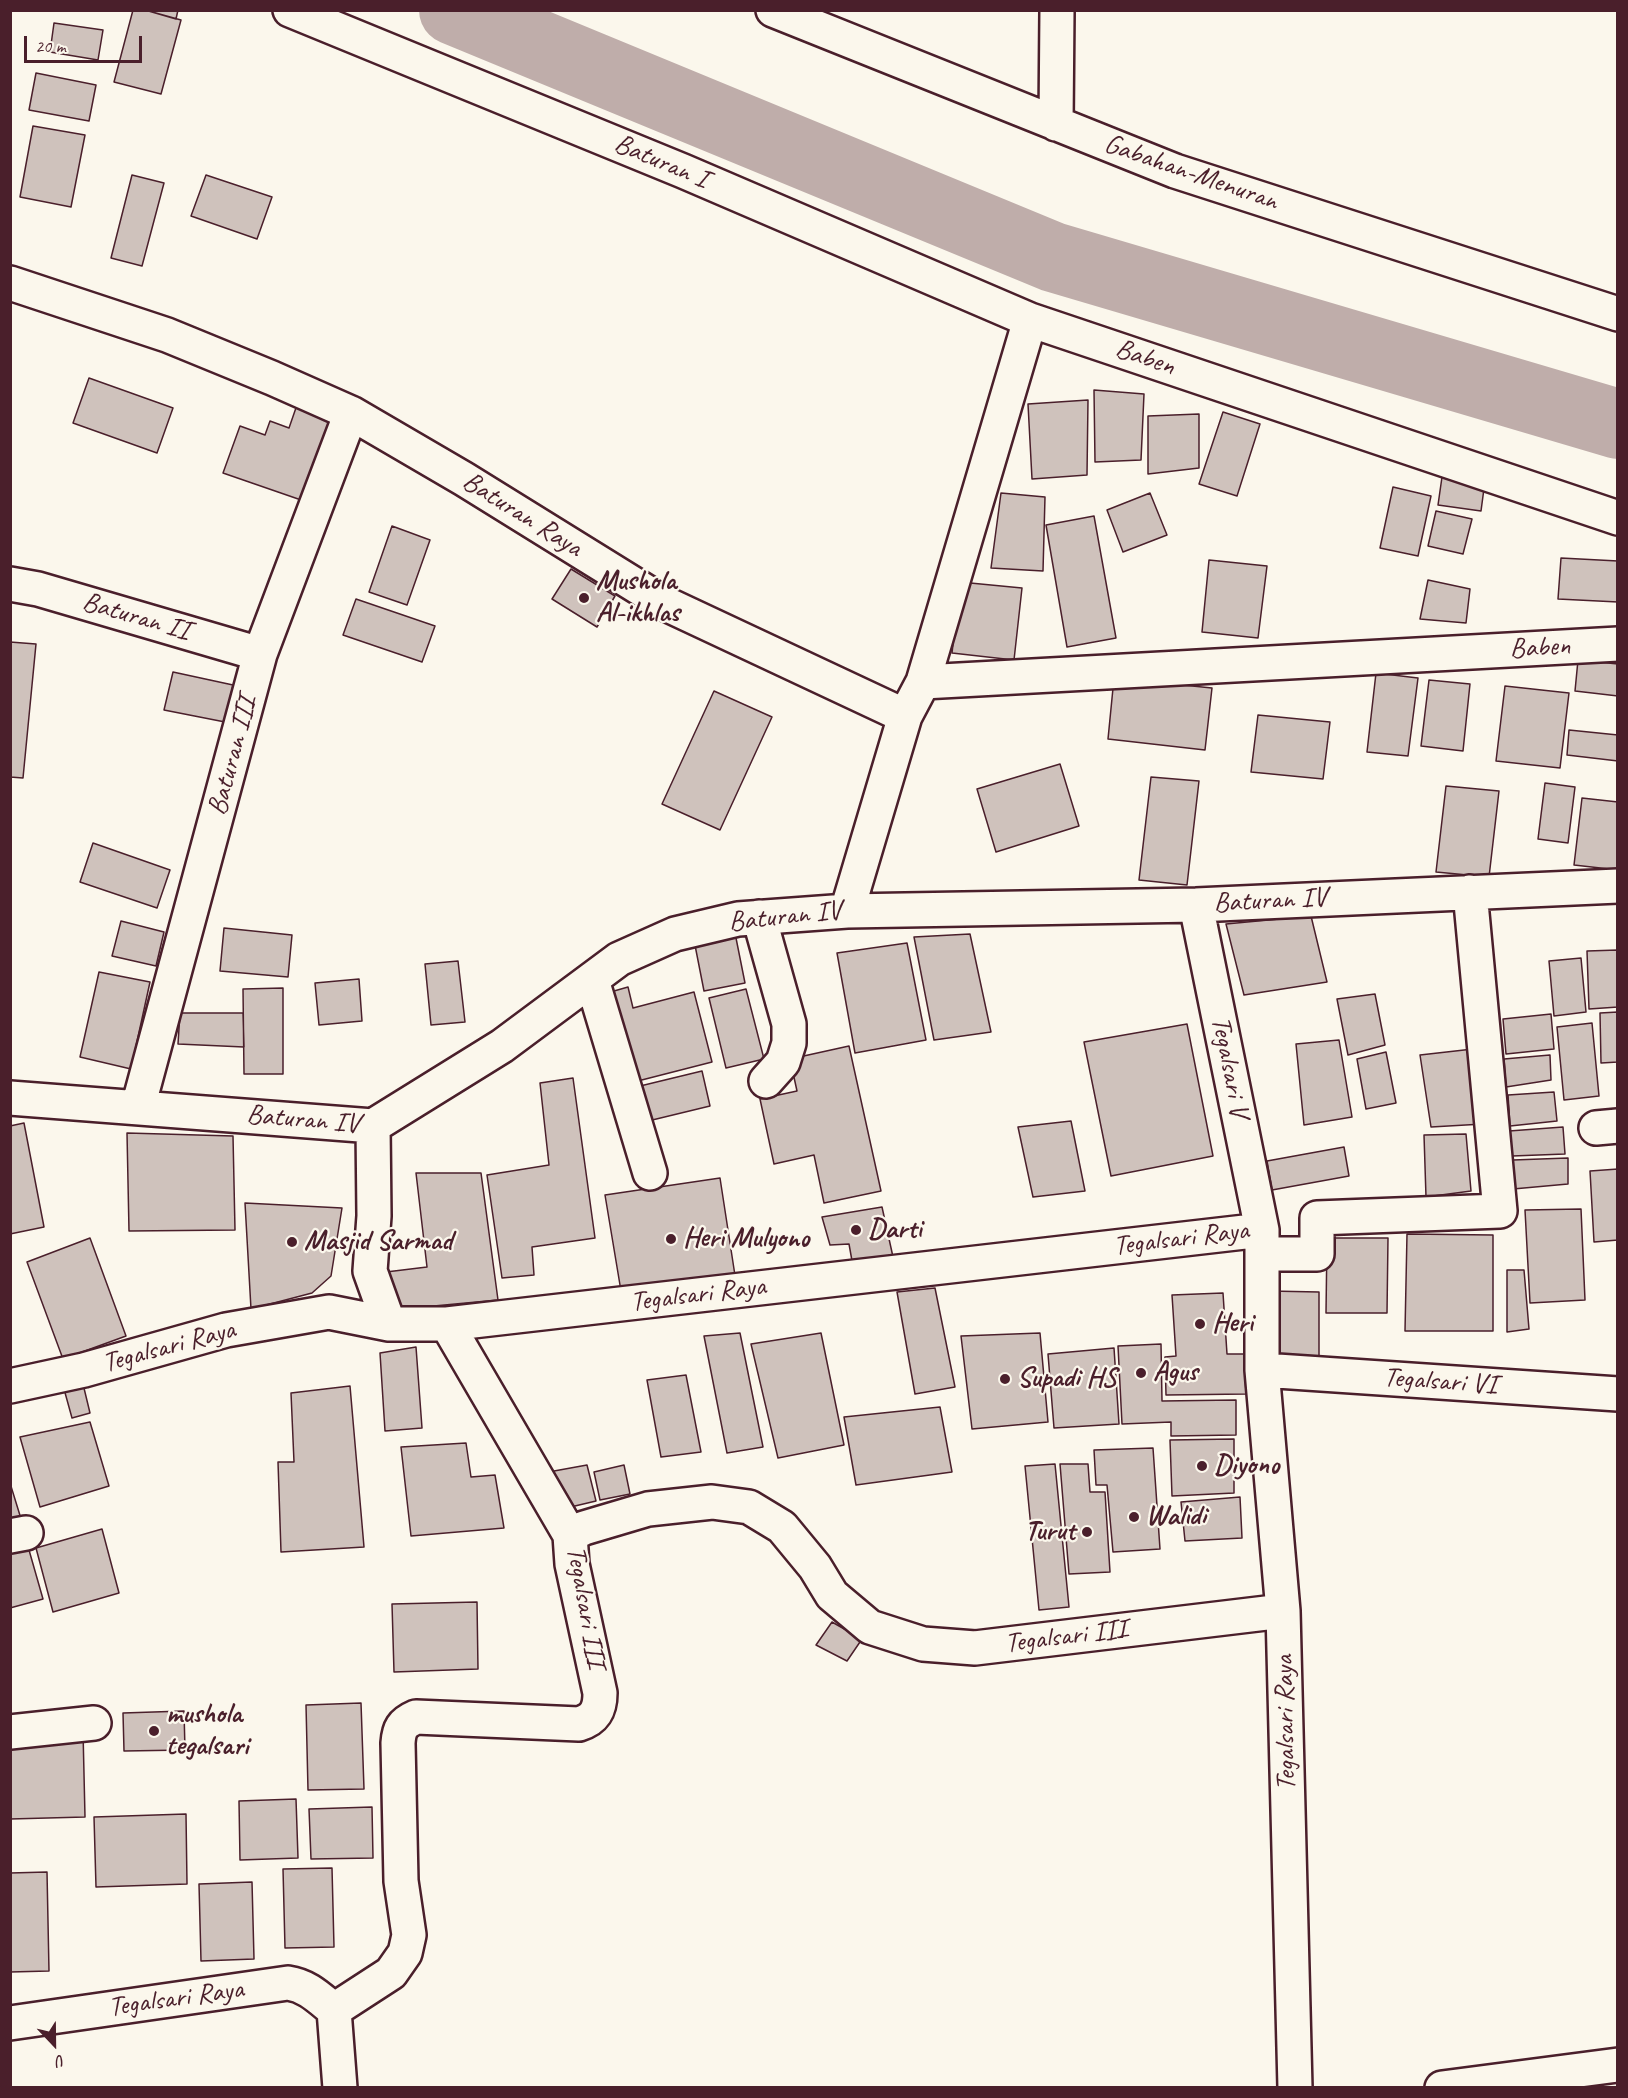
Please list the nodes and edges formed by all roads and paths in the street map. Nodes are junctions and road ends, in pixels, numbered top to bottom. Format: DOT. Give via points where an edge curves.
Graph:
graph roads {
  1 [pos="291,10"];
  2 [pos="773,10"];
  3 [pos="1057,10"];
  4 [pos="1056,124"];
  5 [pos="10,283"];
  6 [pos="1617,314"];
  7 [pos="1030,320"];
  8 [pos="351,413"];
  9 [pos="1617,518"];
  10 [pos="10,584"];
  11 [pos="1617,644"];
  12 [pos="261,654"];
  13 [pos="923,682"];
  14 [pos="905,716"];
  15 [pos="1617,886"];
  16 [pos="1470,892"];
  17 [pos="1196,905"];
  18 [pos="848,911"];
  19 [pos="759,917"];
  20 [pos="592,980"];
  21 [pos="766,1081"];
  22 [pos="10,1098"];
  23 [pos="138,1107"];
  24 [pos="373,1126"];
  25 [pos="650,1173"];
  26 [pos="1262,1242"];
  27 [pos="370,1271"];
  28 [pos="329,1312"];
  29 [pos="389,1324"];
  30 [pos="447,1324"];
  31 [pos="1262,1370"];
  32 [pos="10,1386"];
  33 [pos="1617,1394"];
  34 [pos="570,1535"];
  35 [pos="1283,1611"];
  36 [pos="94,1723"];
  37 [pos="10,1732"];
  38 [pos="334,2010"];
  39 [pos="10,2023"];
  40 [pos="1617,2065"];
  41 [pos="1571,2080"];
  42 [pos="340,2088"];
  43 [pos="1295,2088"];
  44 [pos="1442,2088"];
  1 -- 7 [label="street, Baturan I" via="683,171"];
  2 -- 4 [label="street, Gabahan-Menuran"];
  3 -- 4 [label="street"];
  4 -- 6 [label="street, Gabahan-Menuran" via="1175,171"];
  5 -- 8 [label="street, Baturan Raya" via="167,335"];
  7 -- 9 [label="street, Baben"];
  7 -- 13 [label="street"];
  8 -- 12 [label="street, Baturan III"];
  8 -- 14 [label="street, Baturan Raya" via="464,478 664,603"];
  10 -- 12 [label="street, Baturan II"];
  11 -- 13 [label="street, Baben"];
  12 -- 23 [label="street, Baturan III"];
  13 -- 14 [label="street"];
  14 -- 18 [label="street"];
  15 -- 16 [label="street, Baturan IV"];
  16 -- 17 [label="street, Baturan IV"];
  16 -- 26 [label="street" via="1500,1211 1317,1218 1317,1254"];
  17 -- 18 [label="street, Baturan IV"];
  17 -- 26 [label="street, Tegalsari V"];
  18 -- 19 [label="street, Baturan IV"];
  19 -- 20 [label="street, Baturan IV" via="738,918 675,934 619,959"];
  19 -- 21 [label="street" via="789,1024 783,1062"];
  20 -- 24 [label="street, Baturan IV" via="502,1046"];
  20 -- 25 [label="street"];
  22 -- 23 [label="street, Baturan IV"];
  23 -- 24 [label="street, Baturan IV"];
  24 -- 27 [label="street" via="375,1216"];
  26 -- 30 [label="street, Tegalsari Raya"];
  26 -- 31 [label="street, Tegalsari Raya"];
  27 -- 28 [label="street"];
  27 -- 29 [label="street"];
  28 -- 29 [label="street, Tegalsari Raya"];
  28 -- 32 [label="street, Tegalsari Raya" via="226,1330 84,1370"];
  29 -- 30 [label="street, Tegalsari Raya"];
  30 -- 34 [label="street"];
  31 -- 33 [label="street, Tegalsari VI"];
  31 -- 35 [label="street, Tegalsari Raya"];
  34 -- 35 [label="street, Tegalsari III" via="648,1509 712,1502 749,1506 782,1527 832,1595 870,1627 923,1644 975,1648"];
  34 -- 38 [label="street, Tegalsari III" via="572,1564 600,1694 597,1714 579,1724 416,1717 406,1722 399,1730 398,1743 401,1881 409,1935 405,1953 391,1973"];
  35 -- 43 [label="street, Tegalsari Raya"];
  36 -- 37 [label="street"];
  38 -- 39 [label="street, Tegalsari Raya" via="301,1985 288,1983"];
  38 -- 42 [label="street"];
  40 -- 41 [label="street"];
  41 -- 44 [label="street"];
}
